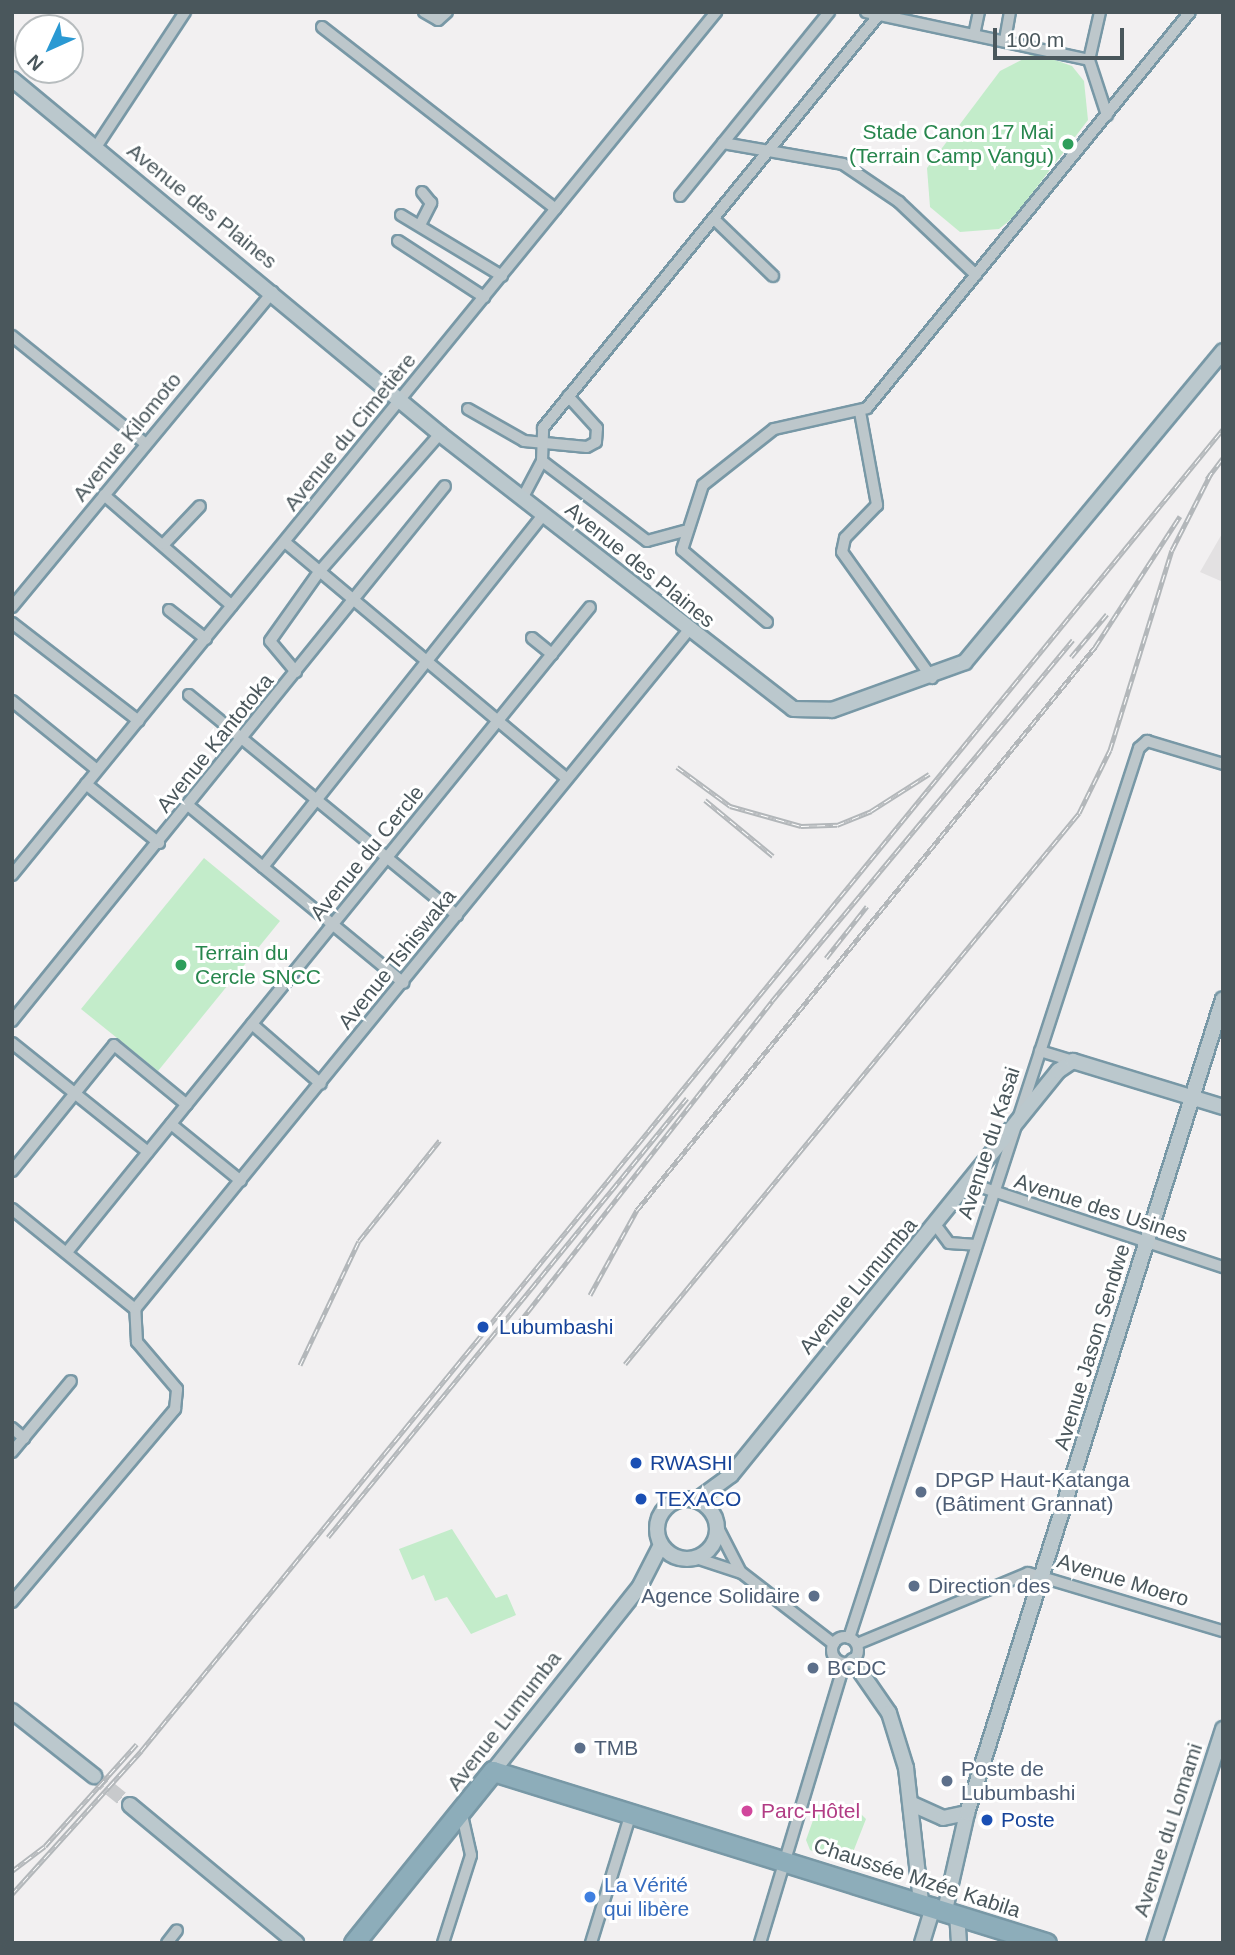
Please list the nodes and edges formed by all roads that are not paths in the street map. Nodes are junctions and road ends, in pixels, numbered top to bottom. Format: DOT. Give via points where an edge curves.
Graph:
graph roads {
  1 [pos="185,12"];
  2 [pos="424,12"];
  3 [pos="447,12"];
  4 [pos="716,12"];
  5 [pos="829,12"];
  6 [pos="866,12"];
  7 [pos="979,12"];
  8 [pos="1010,12"];
  9 [pos="1100,12"];
  10 [pos="1190,12"];
  11 [pos="878,16"];
  12 [pos="322,27"];
  13 [pos="974,34"];
  14 [pos="1006,40"];
  15 [pos="1089,60"];
  16 [pos="12,79"];
  17 [pos="1107,115"];
  18 [pos="723,142"];
  19 [pos="96,147"];
  20 [pos="771,150"];
  21 [pos="422,192"];
  22 [pos="680,196"];
  23 [pos="556,209"];
  24 [pos="401,215"];
  25 [pos="714,219"];
  26 [pos="420,225"];
  27 [pos="398,242"];
  28 [pos="976,275"];
  29 [pos="502,276"];
  30 [pos="773,276"];
  31 [pos="273,292"];
  32 [pos="484,297"];
  33 [pos="12,336"];
  34 [pos="1223,351"];
  35 [pos="568,396"];
  36 [pos="401,401"];
  37 [pos="468,409"];
  38 [pos="860,412"];
  39 [pos="440,434"];
  40 [pos="541,441"];
  41 [pos="146,444"];
  42 [pos="542,461"];
  43 [pos="446,486"];
  44 [pos="104,495"];
  45 [pos="523,497"];
  46 [pos="200,506"];
  47 [pos="544,514"];
  48 [pos="685,531"];
  49 [pos="286,543"];
  50 [pos="164,544"];
  51 [pos="319,572"];
  52 [pos="355,602"];
  53 [pos="232,606"];
  54 [pos="12,607"];
  55 [pos="590,607"];
  56 [pos="169,610"];
  57 [pos="767,622"];
  58 [pos="12,623"];
  59 [pos="688,631"];
  60 [pos="532,638"];
  61 [pos="206,639"];
  62 [pos="552,654"];
  63 [pos="428,664"];
  64 [pos="296,672"];
  65 [pos="932,678"];
  66 [pos="189,695"];
  67 [pos="12,701"];
  68 [pos="139,721"];
  69 [pos="498,722"];
  70 [pos="242,739"];
  71 [pos="1223,764"];
  72 [pos="97,771"];
  73 [pos="566,778"];
  74 [pos="86,784"];
  75 [pos="316,800"];
  76 [pos="189,806"];
  77 [pos="159,843"];
  78 [pos="387,859"];
  79 [pos="262,867"];
  80 [pos="12,875"];
  81 [pos="457,915"];
  82 [pos="333,925"];
  83 [pos="404,983"];
  84 [pos="1223,999"];
  85 [pos="12,1021"];
  86 [pos="252,1024"];
  87 [pos="12,1043"];
  88 [pos="1041,1051"];
  89 [pos="1073,1061"];
  90 [pos="321,1084"];
  91 [pos="75,1094"];
  92 [pos="1193,1097"];
  93 [pos="187,1105"];
  94 [pos="1223,1107"];
  95 [pos="1013,1122"];
  96 [pos="171,1124"];
  97 [pos="148,1153"];
  98 [pos="12,1171"];
  99 [pos="241,1181"];
  100 [pos="970,1183"];
  101 [pos="991,1194"];
  102 [pos="12,1209"];
  103 [pos="937,1227"];
  104 [pos="1146,1244"];
  105 [pos="976,1245"];
  106 [pos="67,1252"];
  107 [pos="1223,1267"];
  108 [pos="135,1309"];
  109 [pos="71,1381"];
  110 [pos="12,1428"];
  111 [pos="24,1438"];
  112 [pos="12,1452"];
  113 [pos="731,1475"];
  114 [pos="697,1500"];
  115 [pos="717,1523"];
  116 [pos="661,1545"];
  117 [pos="679,1558"];
  118 [pos="696,1558"];
  119 [pos="742,1573"];
  120 [pos="1044,1575"];
  121 [pos="640,1586"];
  122 [pos="12,1602"];
  123 [pos="1223,1631"];
  124 [pos="853,1641"];
  125 [pos="834,1644"];
  126 [pos="849,1662"];
  127 [pos="12,1711"];
  128 [pos="1223,1729"];
  129 [pos="493,1771"];
  130 [pos="94,1776"];
  131 [pos="912,1804"];
  132 [pos="130,1805"];
  133 [pos="461,1811"];
  134 [pos="631,1813"];
  135 [pos="967,1813"];
  136 [pos="786,1860"];
  137 [pos="939,1908"];
  138 [pos="257,1914"];
  139 [pos="374,1920"];
  140 [pos="177,1930"];
  141 [pos="167,1943"];
  142 [pos="276,1943"];
  143 [pos="296,1943"];
  144 [pos="354,1943"];
  145 [pos="368,1943"];
  146 [pos="443,1943"];
  147 [pos="591,1943"];
  148 [pos="760,1943"];
  149 [pos="922,1943"];
  150 [pos="959,1943"];
  151 [pos="1046,1943"];
  152 [pos="1154,1943"];
  1 -- 19 [label="street"];
  2 -- 3 [label="street" via="438,20"];
  4 -- 23 [label="street, Avenue du Cimetière"];
  5 -- 18 [label="street"];
  6 -- 11 [label="street"];
  7 -- 13 [label="street"];
  8 -- 14 [label="street"];
  9 -- 15 [label="street"];
  10 -- 17 [label="street"];
  11 -- 13 [label="street"];
  11 -- 20 [label="street"];
  12 -- 23 [label="street"];
  13 -- 14 [label="street"];
  14 -- 15 [label="street"];
  15 -- 17 [label="street"];
  16 -- 19 [label="main road, Avenue des Plaines"];
  17 -- 28 [label="street"];
  18 -- 20 [label="street"];
  18 -- 22 [label="street"];
  19 -- 31 [label="main road, Avenue des Plaines"];
  20 -- 25 [label="street"];
  20 -- 28 [label="street" via="854,168"];
  21 -- 26 [label="street" via="431,203"];
  23 -- 29 [label="street, Avenue du Cimetière"];
  24 -- 26 [label="street"];
  25 -- 30 [label="street"];
  25 -- 35 [label="street"];
  26 -- 29 [label="street"];
  27 -- 32 [label="street"];
  28 -- 38 [label="street"];
  29 -- 32 [label="street, Avenue du Cimetière"];
  31 -- 36 [label="main road, Avenue des Plaines"];
  31 -- 41 [label="street, Avenue Kilomoto"];
  32 -- 36 [label="street, Avenue du Cimetière"];
  33 -- 41 [label="street"];
  34 -- 65 [label="main road, Avenue des Plaines" via="971,657"];
  35 -- 40 [label="street"];
  35 -- 40 [label="street" via="597,428 596,442 578,447"];
  36 -- 39 [label="main road, Avenue des Plaines"];
  36 -- 49 [label="street, Avenue du Cimetière"];
  37 -- 40 [label="street" via="513,437"];
  38 -- 48 [label="street" via="768,432 703,485"];
  38 -- 65 [label="street" via="877,505 845,538 842,552"];
  39 -- 45 [label="main road, Avenue des Plaines"];
  39 -- 51 [label="street"];
  40 -- 42 [label="street"];
  41 -- 44 [label="street, Avenue Kilomoto"];
  42 -- 45 [label="street"];
  42 -- 48 [label="street" via="647,541"];
  43 -- 52 [label="street, Avenue Kantotoka"];
  44 -- 50 [label="street"];
  44 -- 54 [label="street, Avenue Kilomoto"];
  45 -- 47 [label="main road, Avenue des Plaines"];
  46 -- 50 [label="street"];
  47 -- 59 [label="main road, Avenue des Plaines"];
  47 -- 63 [label="street"];
  48 -- 57 [label="street" via="685,555"];
  49 -- 51 [label="street"];
  49 -- 53 [label="street, Avenue du Cimetière"];
  50 -- 53 [label="street"];
  51 -- 52 [label="street"];
  51 -- 64 [label="street" via="269,645"];
  52 -- 63 [label="street"];
  52 -- 64 [label="street, Avenue Kantotoka"];
  53 -- 61 [label="street, Avenue du Cimetière"];
  55 -- 62 [label="street, Avenue du Cercle"];
  56 -- 61 [label="street"];
  58 -- 68 [label="street"];
  59 -- 65 [label="main road, Avenue des Plaines" via="770,696 803,711 832,710"];
  59 -- 73 [label="street, Avenue Tshiswaka"];
  60 -- 62 [label="street"];
  61 -- 68 [label="street, Avenue du Cimetière"];
  62 -- 69 [label="street, Avenue du Cercle"];
  63 -- 69 [label="street"];
  63 -- 75 [label="street"];
  64 -- 70 [label="street, Avenue Kantotoka"];
  66 -- 70 [label="street"];
  67 -- 72 [label="street"];
  68 -- 72 [label="street, Avenue du Cimetière"];
  69 -- 73 [label="street"];
  69 -- 78 [label="street, Avenue du Cercle"];
  70 -- 75 [label="street"];
  70 -- 76 [label="street, Avenue Kantotoka"];
  71 -- 88 [label="street, Avenue du Kasai" via="1141,744"];
  72 -- 74 [label="street, Avenue du Cimetière"];
  73 -- 81 [label="street, Avenue Tshiswaka"];
  74 -- 77 [label="street"];
  74 -- 80 [label="street, Avenue du Cimetière"];
  75 -- 78 [label="street"];
  75 -- 79 [label="street"];
  76 -- 77 [label="street, Avenue Kantotoka"];
  76 -- 79 [label="street"];
  77 -- 85 [label="street, Avenue Kantotoka"];
  78 -- 81 [label="street"];
  78 -- 82 [label="street, Avenue du Cercle"];
  79 -- 82 [label="street"];
  81 -- 83 [label="street, Avenue Tshiswaka"];
  82 -- 83 [label="street"];
  82 -- 86 [label="street, Avenue du Cercle"];
  83 -- 90 [label="street, Avenue Tshiswaka"];
  84 -- 92 [label="main road, Avenue Jason Sendwe"];
  86 -- 90 [label="street"];
  86 -- 93 [label="street, Avenue du Cercle"];
  87 -- 91 [label="street"];
  88 -- 89 [label="street"];
  88 -- 95 [label="street, Avenue du Kasai"];
  89 -- 92 [label="main road"];
  89 -- 95 [label="main road, Avenue Lumumba"];
  90 -- 99 [label="street, Avenue Tshiswaka"];
  91 -- 93 [label="street" via="114,1045"];
  91 -- 97 [label="street"];
  91 -- 98 [label="street"];
  92 -- 94 [label="main road"];
  92 -- 104 [label="main road, Avenue Jason Sendwe"];
  93 -- 96 [label="street, Avenue du Cercle"];
  95 -- 100 [label="main road, Avenue Lumumba"];
  95 -- 101 [label="street, Avenue du Kasai"];
  96 -- 97 [label="street, Avenue du Cercle"];
  96 -- 99 [label="street"];
  97 -- 106 [label="street, Avenue du Cercle"];
  99 -- 108 [label="street, Avenue Tshiswaka"];
  100 -- 101 [label="street, Avenue des Usines"];
  100 -- 103 [label="main road, Avenue Lumumba"];
  101 -- 104 [label="street, Avenue des Usines"];
  101 -- 105 [label="street, Avenue du Kasai"];
  102 -- 106 [label="street"];
  103 -- 105 [label="street" via="956,1247"];
  103 -- 113 [label="main road, Avenue Lumumba"];
  104 -- 107 [label="street, Avenue des Usines"];
  104 -- 120 [label="main road, Avenue Jason Sendwe"];
  105 -- 124 [label="street, Avenue du Kasai"];
  106 -- 108 [label="street"];
  108 -- 122 [label="street" via="137,1342 177,1389 175,1409"];
  109 -- 111 [label="street"];
  110 -- 111 [label="street"];
  111 -- 112 [label="street"];
  113 -- 114 [label="main road"];
  113 -- 115 [label="main road"];
  114 -- 115 [label="main road"];
  114 -- 116 [label="main road" via="665,1508 657,1524"];
  115 -- 118 [label="main road" via="714,1544"];
  115 -- 119 [label="street"];
  116 -- 117 [label="main road"];
  116 -- 121 [label="main road, Avenue Lumumba"];
  117 -- 118 [label="main road"];
  117 -- 121 [label="main road"];
  118 -- 119 [label="street"];
  119 -- 125 [label="street"];
  120 -- 123 [label="street, Avenue Moero"];
  120 -- 124 [label="street, Avenue Moero" via="1009,1578"];
  120 -- 135 [label="main road, Avenue Jason Sendwe"];
  121 -- 129 [label="main road, Avenue Lumumba"];
  124 -- 125 [label="street"];
  124 -- 126 [label="street, Avenue du Kasai"];
  125 -- 126 [label="street" via="832,1654"];
  126 -- 131 [label="main road" via="889,1713"];
  126 -- 136 [label="street, Avenue du Kasai"];
  127 -- 130 [label="main road"];
  128 -- 152 [label="main road, Avenue du Lomami"];
  129 -- 133 [label="highway, Avenue Lumumba"];
  129 -- 134 [label="highway, Chaussée Mzée Kabila"];
  131 -- 135 [label="main road" via="943,1818"];
  131 -- 137 [label="main road"];
  132 -- 138 [label="main road"];
  133 -- 139 [label="highway, Avenue Lumumba"];
  133 -- 146 [label="street" via="471,1855"];
  134 -- 136 [label="highway, Chaussée Mzée Kabila"];
  134 -- 147 [label="street"];
  135 -- 137 [label="main road, Avenue Jason Sendwe"];
  136 -- 137 [label="highway, Chaussée Mzée Kabila"];
  136 -- 148 [label="street, Avenue du Kasai"];
  137 -- 149 [label="main road, Avenue Jason Sendwe"];
  137 -- 150 [label="main road"];
  137 -- 151 [label="highway, Chaussée Mzée Kabila"];
  138 -- 142 [label="main road"];
  138 -- 143 [label="main road"];
  139 -- 144 [label="highway, Avenue Lumumba"];
  139 -- 145 [label="highway, Avenue Lumumba"];
  140 -- 141 [label="street"];
}
